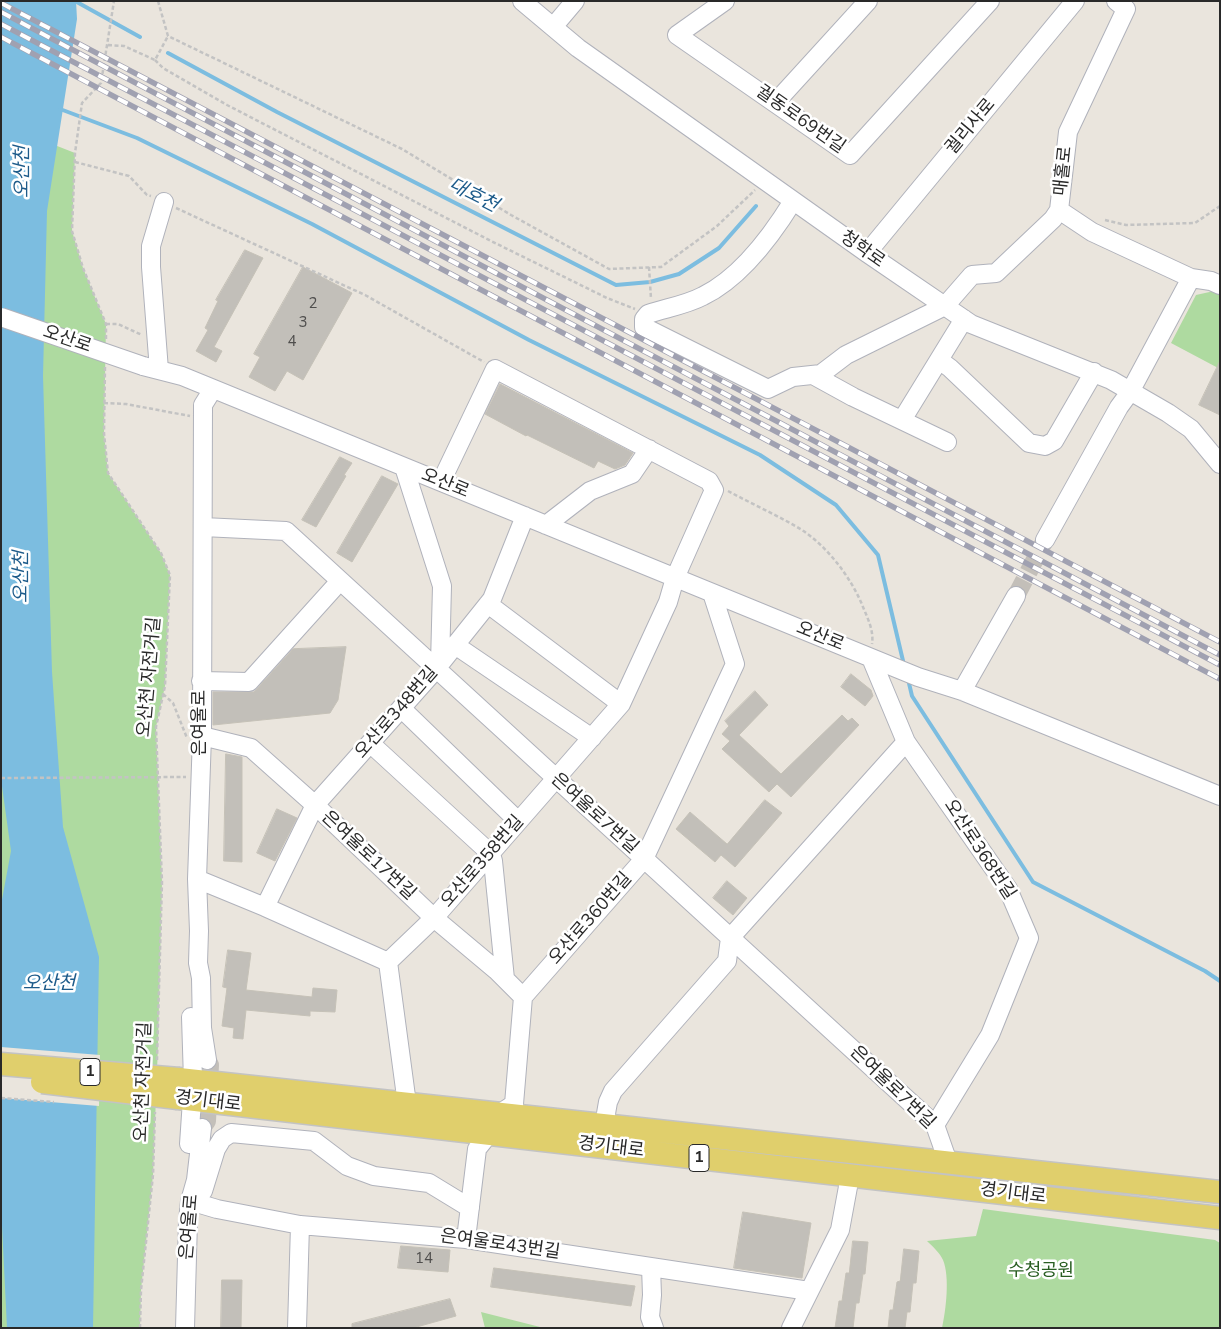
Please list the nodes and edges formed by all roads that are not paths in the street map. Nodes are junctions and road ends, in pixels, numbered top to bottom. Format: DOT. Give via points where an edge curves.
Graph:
graph roads {
  1 [pos="522,1"];
  2 [pos="575,1"];
  3 [pos="725,1"];
  4 [pos="868,1"];
  5 [pos="990,1"];
  6 [pos="1075,1"];
  7 [pos="1124,3"];
  8 [pos="553,27"];
  9 [pos="775,103"];
  10 [pos="793,201"];
  11 [pos="164,202"];
  12 [pos="1059,210"];
  13 [pos="866,253"];
  14 [pos="1191,278"];
  15 [pos="1220,285"];
  16 [pos="945,306"];
  17 [pos="1,317"];
  18 [pos="964,319"];
  19 [pos="939,360"];
  20 [pos="151,368"];
  21 [pos="1094,372"];
  22 [pos="813,375"];
  23 [pos="212,388"];
  24 [pos="1130,392"];
  25 [pos="902,420"];
  26 [pos="947,442"];
  27 [pos="649,449"];
  28 [pos="1220,464"];
  29 [pos="404,467"];
  30 [pos="441,482"];
  31 [pos="526,516"];
  32 [pos="546,525"];
  33 [pos="203,527"];
  34 [pos="1045,540"];
  35 [pos="675,578"];
  36 [pos="340,581"];
  37 [pos="712,593"];
  38 [pos="1016,596"];
  39 [pos="488,604"];
  40 [pos="455,645"];
  41 [pos="878,660"];
  42 [pos="438,667"];
  43 [pos="201,681"];
  44 [pos="962,691"];
  45 [pos="621,704"];
  46 [pos="401,708"];
  47 [pos="592,738"];
  48 [pos="195,740"];
  49 [pos="906,742"];
  50 [pos="370,743"];
  51 [pos="557,779"];
  52 [pos="1220,796"];
  53 [pos="315,805"];
  54 [pos="518,821"];
  55 [pos="491,854"];
  56 [pos="644,859"];
  57 [pos="197,879"];
  58 [pos="265,907"];
  59 [pos="434,918"];
  60 [pos="730,938"];
  61 [pos="388,962"];
  62 [pos="198,963"];
  63 [pos="505,979"];
  64 [pos="523,997"];
  65 [pos="207,1060"];
  66 [pos="1,1064"];
  67 [pos="1,1079"];
  68 [pos="186,1089"];
  69 [pos="407,1104"];
  70 [pos="499,1114"];
  71 [pos="604,1125"];
  72 [pos="935,1125"];
  73 [pos="202,1128"];
  74 [pos="489,1134"];
  75 [pos="948,1162"];
  76 [pos="850,1176"];
  77 [pos="1220,1192"];
  78 [pos="190,1201"];
  79 [pos="470,1208"];
  80 [pos="1220,1218"];
  81 [pos="300,1225"];
  82 [pos="466,1239"];
  83 [pos="651,1267"];
  84 [pos="809,1291"];
  85 [pos="185,1328"];
  86 [pos="297,1328"];
  87 [pos="654,1328"];
  88 [pos="791,1328"];
  1 -- 8 [label="street, 청학로"];
  2 -- 8 [label="street"];
  3 -- 9 [label="street, 궐동로69번길" via="677,35"];
  4 -- 9 [label="street"];
  5 -- 9 [label="street, 궐동로69번길" via="850,155"];
  6 -- 13 [label="street, 궐리사로"];
  7 -- 12 [label="street, 매홀로" via="1126,9 1068,132"];
  8 -- 10 [label="street, 청학로"];
  10 -- 13 [label="street, 청학로"];
  10 -- 22 [label="street" via="755,254 727,280 704,296 649,306 644,327 768,390 793,377"];
  11 -- 20 [label="street" via="151,246 158,342"];
  12 -- 14 [label="street, 매홀로" via="1092,232"];
  12 -- 16 [label="street" via="1054,219 996,273 972,275"];
  13 -- 16 [label="street, 청학로"];
  14 -- 15 [label="street, 매홀로"];
  14 -- 24 [label="street"];
  16 -- 18 [label="street, 청학로"];
  16 -- 22 [label="street" via="846,356 821,374"];
  17 -- 20 [label="street, 오산로, bridge"];
  18 -- 19 [label="street"];
  18 -- 21 [label="street, 청학로"];
  19 -- 21 [label="street" via="1029,443 1045,446 1054,441"];
  19 -- 25 [label="street"];
  20 -- 23 [label="street, 오산로"];
  21 -- 24 [label="street, 청학로"];
  22 -- 25 [label="street"];
  23 -- 29 [label="street, 오산로"];
  23 -- 33 [label="street, 은여울로" via="203,405"];
  24 -- 28 [label="street, 청학로" via="1190,429"];
  24 -- 34 [label="street"];
  25 -- 26 [label="street"];
  27 -- 30 [label="street" via="495,368"];
  27 -- 32 [label="street" via="632,474 590,491"];
  27 -- 35 [label="street, 오산로358번길" via="709,481 714,490"];
  29 -- 30 [label="street, 오산로"];
  29 -- 42 [label="street" via="442,586"];
  30 -- 31 [label="street, 오산로"];
  31 -- 32 [label="street, 오산로"];
  31 -- 39 [label="street, 오산로348번길"];
  32 -- 35 [label="street, 오산로"];
  33 -- 36 [label="street, 은여울로7번길" via="286,531"];
  33 -- 43 [label="street, 은여울로"];
  35 -- 37 [label="street, 오산로"];
  35 -- 45 [label="street, 오산로358번길" via="668,602"];
  36 -- 42 [label="street, 은여울로7번길"];
  36 -- 43 [label="street" via="249,682"];
  37 -- 41 [label="street, 오산로"];
  37 -- 56 [label="street, 오산로360번길" via="735,664"];
  38 -- 44 [label="street"];
  39 -- 40 [label="street, 오산로348번길"];
  39 -- 45 [label="street"];
  40 -- 42 [label="street, 오산로348번길"];
  40 -- 47 [label="street"];
  41 -- 44 [label="street, 오산로"];
  41 -- 49 [label="street, 오산로368번길"];
  42 -- 46 [label="street, 오산로348번길"];
  42 -- 51 [label="street, 은여울로7번길"];
  43 -- 48 [label="street, 은여울로"];
  44 -- 52 [label="street"];
  45 -- 47 [label="street, 오산로358번길"];
  46 -- 50 [label="street, 오산로348번길"];
  46 -- 54 [label="street"];
  47 -- 51 [label="street, 오산로358번길"];
  48 -- 53 [label="street, 은여울로17번길" via="251,748"];
  48 -- 57 [label="street, 은여울로"];
  49 -- 60 [label="street"];
  49 -- 72 [label="street, 오산로368번길" via="1008,889 1029,938 990,1035"];
  50 -- 53 [label="street, 오산로348번길"];
  50 -- 55 [label="street"];
  51 -- 54 [label="street, 오산로358번길"];
  51 -- 56 [label="street, 은여울로7번길"];
  53 -- 58 [label="street, 오산로348번길"];
  53 -- 59 [label="street, 은여울로17번길"];
  54 -- 55 [label="street, 오산로358번길"];
  55 -- 59 [label="street, 오산로358번길"];
  55 -- 63 [label="street"];
  56 -- 60 [label="street, 은여울로7번길"];
  56 -- 64 [label="street, 오산로360번길"];
  57 -- 58 [label="street"];
  57 -- 62 [label="street, 은여울로"];
  58 -- 61 [label="street"];
  59 -- 61 [label="street, 오산로358번길"];
  59 -- 63 [label="street, 은여울로17번길"];
  60 -- 71 [label="street" via="727,961 613,1090"];
  60 -- 72 [label="street, 은여울로7번길"];
  61 -- 69 [label="street"];
  62 -- 65 [label="street, 은여울로"];
  62 -- 68 [label="street" via="190,982"];
  63 -- 64 [label="street, 은여울로17번길"];
  64 -- 70 [label="street" via="514,1104"];
  66 -- 68 [label="main road, 경기대로 / 1, bridge"];
  67 -- 68 [label="main road, 경기대로 / 1, bridge"];
  68 -- 69 [label="main road, 경기대로 / 1"];
  68 -- 74 [label="main road, 경기대로 / 1"];
  68 -- 78 [label="street" via="184,1188"];
  69 -- 70 [label="main road, 경기대로 / 1"];
  70 -- 71 [label="main road, 경기대로 / 1"];
  70 -- 74 [label="street"];
  71 -- 75 [label="main road, 경기대로 / 1"];
  72 -- 75 [label="street, 은여울로7번길"];
  73 -- 78 [label="street, 은여울로" via="196,1180"];
  74 -- 76 [label="main road, 경기대로 / 1"];
  74 -- 79 [label="street" via="477,1149"];
  75 -- 77 [label="main road, 경기대로 / 1"];
  76 -- 80 [label="main road, 경기대로 / 1"];
  76 -- 84 [label="street" via="840,1230"];
  78 -- 79 [label="street" via="203,1191 216,1149 231,1133 314,1141 347,1166 374,1176 429,1183"];
  78 -- 81 [label="street, 은여울로43번길"];
  78 -- 85 [label="street, 은여울로"];
  79 -- 82 [label="street"];
  81 -- 82 [label="street, 은여울로43번길"];
  81 -- 86 [label="street"];
  82 -- 83 [label="street, 은여울로43번길"];
  83 -- 84 [label="street, 은여울로43번길"];
  83 -- 87 [label="street" via="650,1317"];
  84 -- 88 [label="street"];
}
